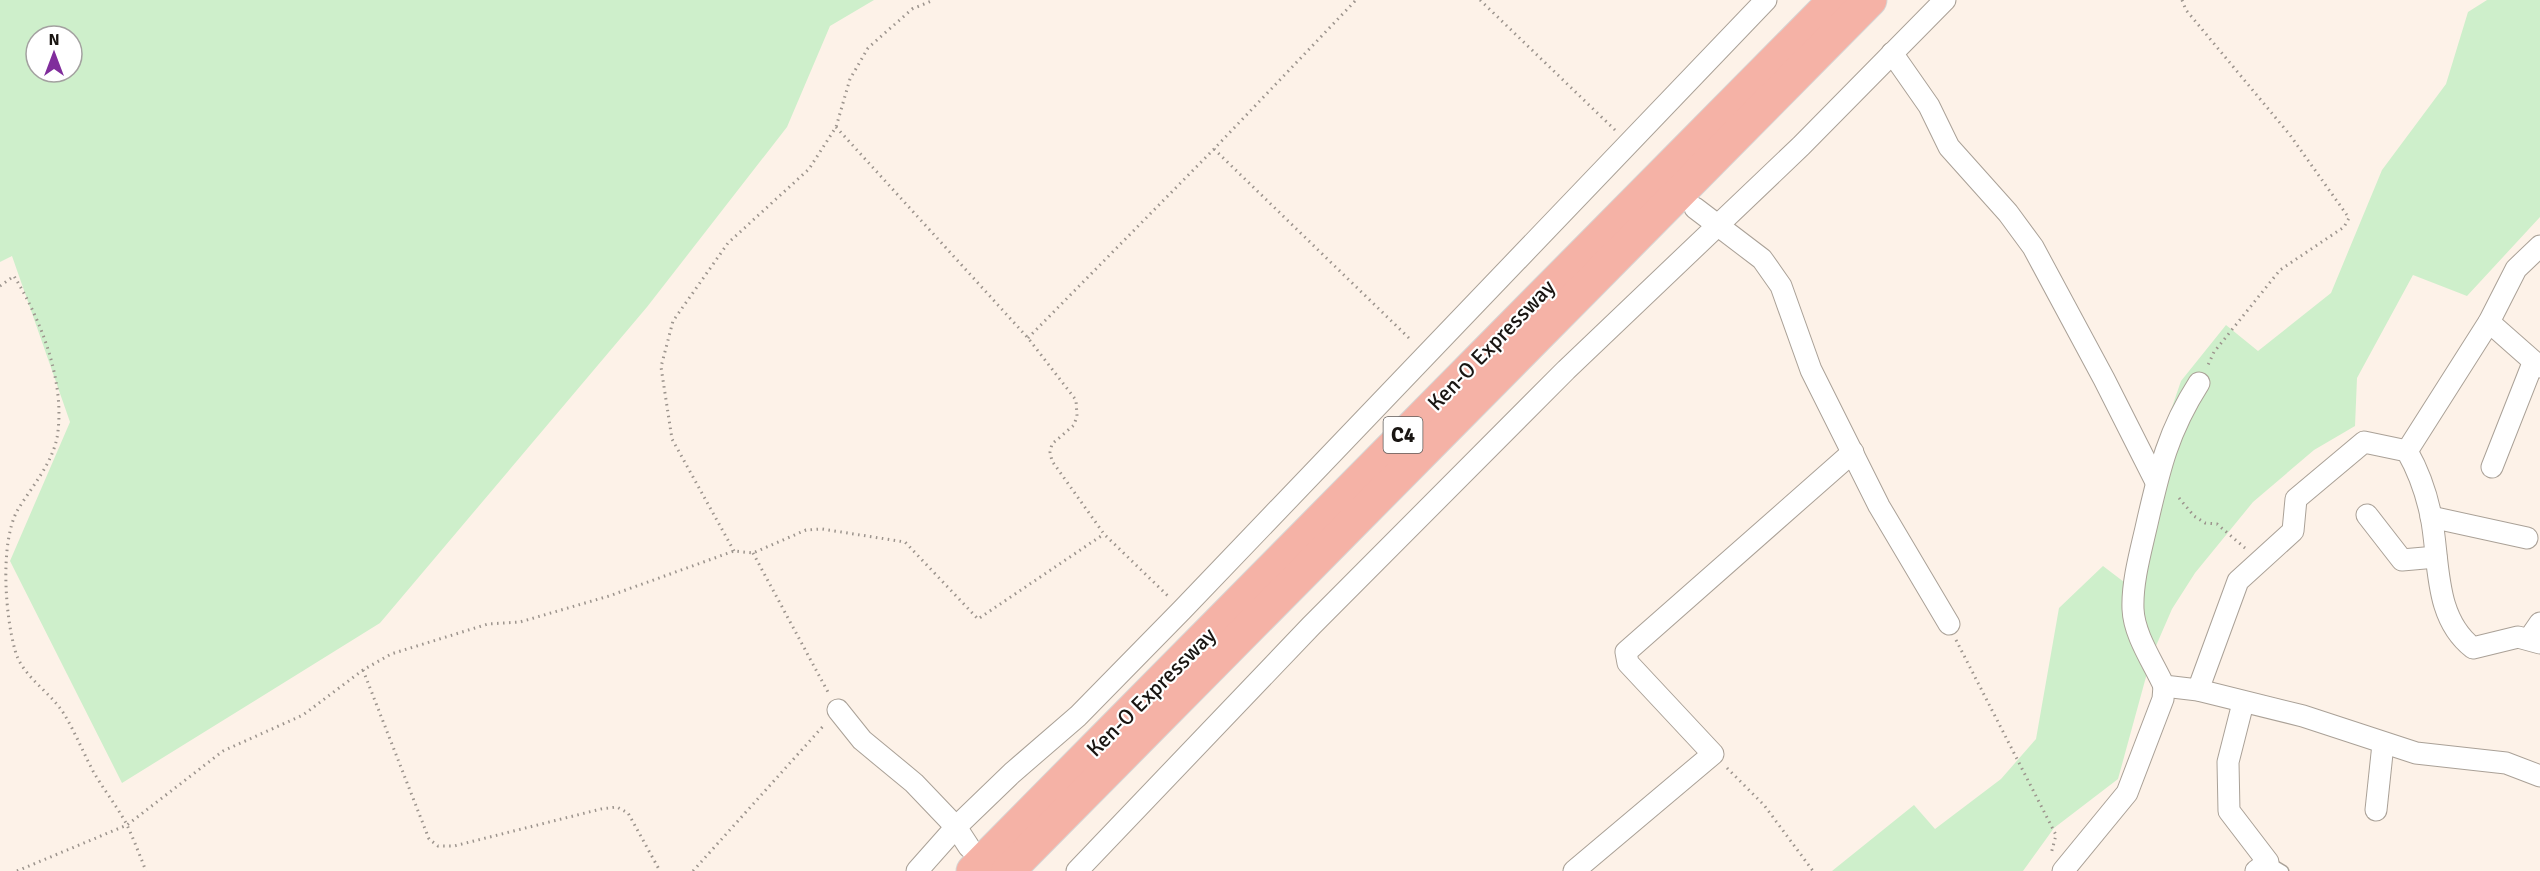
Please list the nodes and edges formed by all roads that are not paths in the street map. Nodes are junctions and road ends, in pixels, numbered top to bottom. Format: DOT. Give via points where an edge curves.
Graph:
graph roads {
  1 [pos="1766,0"];
  2 [pos="1835,0"];
  3 [pos="1870,0"];
  4 [pos="1945,0"];
  5 [pos="1892,53"];
  6 [pos="1695,208"];
  7 [pos="1719,223"];
  8 [pos="2540,246"];
  9 [pos="2488,322"];
  10 [pos="2537,365"];
  11 [pos="2199,383"];
  12 [pos="2407,451"];
  13 [pos="1853,452"];
  14 [pos="2492,467"];
  15 [pos="2155,480"];
  16 [pos="2367,515"];
  17 [pos="2431,517"];
  18 [pos="2527,538"];
  19 [pos="2436,557"];
  20 [pos="1949,624"];
  21 [pos="2536,635"];
  22 [pos="2164,686"];
  23 [pos="2198,690"];
  24 [pos="2243,703"];
  25 [pos="838,710"];
  26 [pos="2383,744"];
  27 [pos="2540,776"];
  28 [pos="2376,810"];
  29 [pos="956,827"];
  30 [pos="971,859"];
  31 [pos="2056,866"];
  32 [pos="2269,868"];
  33 [pos="917,871"];
  34 [pos="1008,871"];
  35 [pos="1077,871"];
  36 [pos="1574,871"];
  1 -- 29 [label="street" via="1182,610 1078,716"];
  2 -- 30 [label="highway, Ken-O Expressway / C4"];
  3 -- 34 [label="highway, Ken-O Expressway / C4"];
  4 -- 5 [label="street"];
  5 -- 7 [label="street"];
  5 -- 15 [label="street" via="1929,106 1949,147 2033,247"];
  6 -- 7 [label="street"];
  7 -- 13 [label="street" via="1762,259 1781,286 1811,370"];
  7 -- 35 [label="street" via="1311,626"];
  8 -- 9 [label="street" via="2516,269"];
  9 -- 10 [label="street"];
  9 -- 12 [label="street"];
  10 -- 14 [label="street"];
  11 -- 15 [label="street" via="2179,414"];
  12 -- 17 [label="street" via="2420,474"];
  12 -- 23 [label="street" via="2364,442 2296,499 2292,531 2238,581"];
  13 -- 20 [label="street" via="1879,506"];
  13 -- 36 [label="street" via="1626,651 1628,663 1713,754"];
  15 -- 22 [label="street" via="2133,610 2139,635"];
  16 -- 19 [label="street" via="2402,560"];
  17 -- 18 [label="street"];
  17 -- 19 [label="street"];
  19 -- 21 [label="street" via="2443,602 2460,638 2473,648"];
  22 -- 23 [label="street"];
  22 -- 31 [label="street" via="2163,699 2127,793"];
  23 -- 24 [label="street"];
  24 -- 26 [label="street" via="2303,716"];
  24 -- 32 [label="street" via="2228,762 2229,810"];
  25 -- 29 [label="street" via="862,740 914,783"];
  26 -- 27 [label="street" via="2416,753 2506,763"];
  26 -- 28 [label="street"];
  29 -- 30 [label="street"];
  29 -- 33 [label="street"];
}
